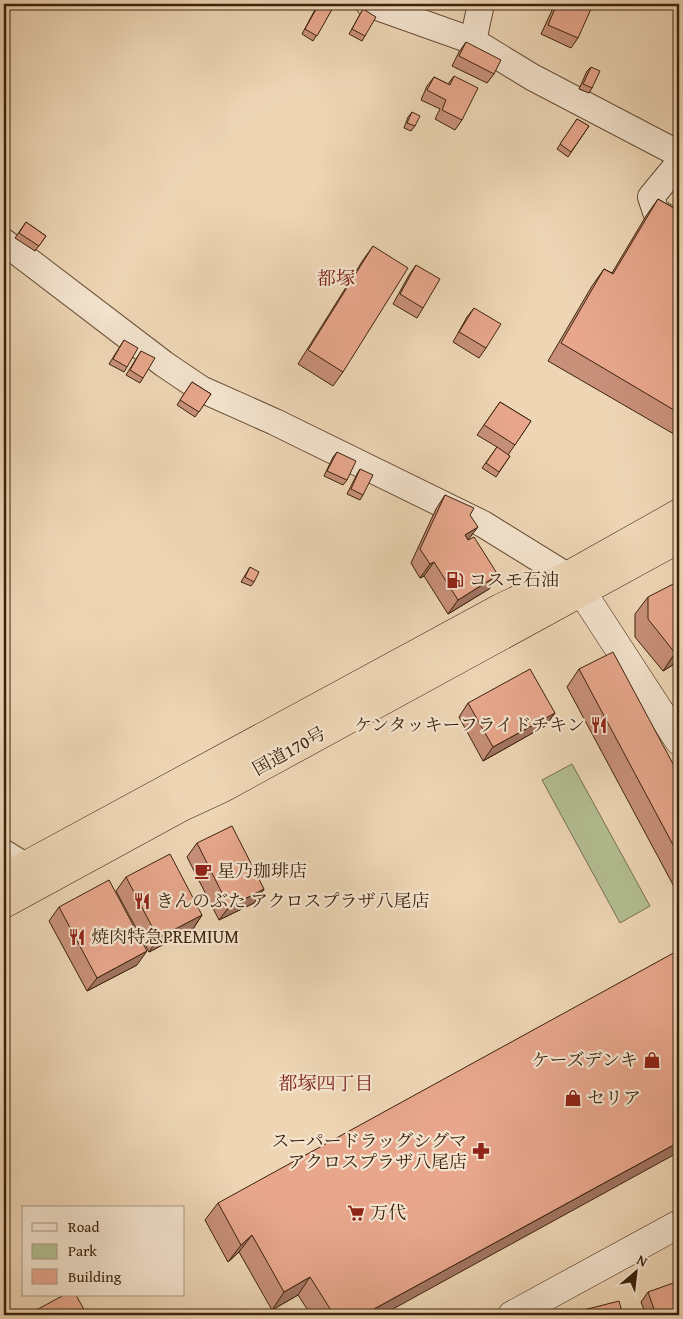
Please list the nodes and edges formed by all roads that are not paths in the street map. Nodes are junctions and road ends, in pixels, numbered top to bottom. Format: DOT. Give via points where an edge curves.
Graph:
graph roads {
  1 [pos="369,4"];
  2 [pos="481,4"];
  3 [pos="473,41"];
  4 [pos="679,154"];
  5 [pos="679,163"];
  6 [pos="679,224"];
  7 [pos="4,242"];
  8 [pos="679,513"];
  9 [pos="679,539"];
  10 [pos="575,584"];
  11 [pos="679,742"];
  12 [pos="11,865"];
  13 [pos="4,904"];
  14 [pos="679,1224"];
  15 [pos="512,1315"];
  1 -- 3 [label="street"];
  2 -- 3 [label="street"];
  3 -- 4 [label="street"];
  5 -- 6 [label="street" via="651,197 656,212"];
  7 -- 10 [label="street" via="201,389 483,524"];
  8 -- 10 [label="highway, 国道170号"];
  9 -- 10 [label="highway, 国道170号"];
  10 -- 11 [label="street"];
  10 -- 12 [label="highway, 国道170号" via="500,608"];
  10 -- 13 [label="highway, 国道170号" via="223,788"];
  14 -- 15 [label="street"];
}
